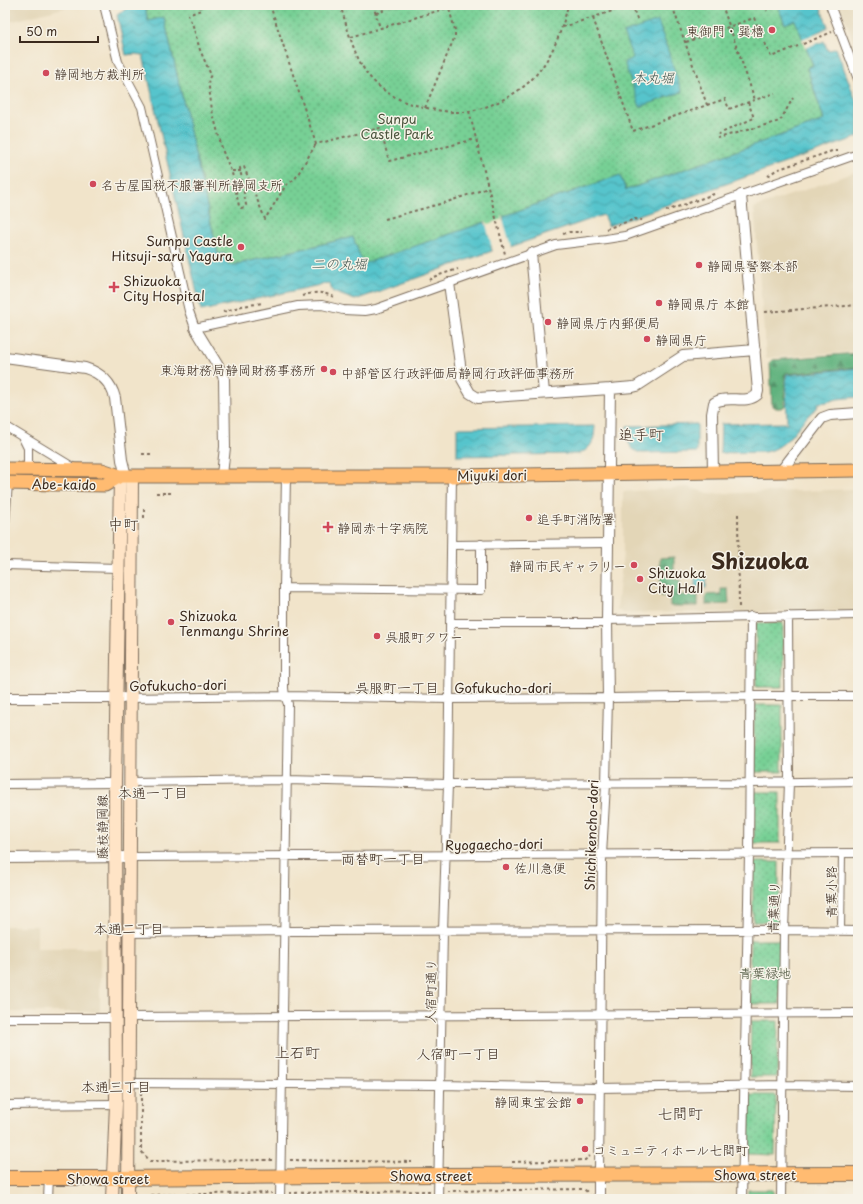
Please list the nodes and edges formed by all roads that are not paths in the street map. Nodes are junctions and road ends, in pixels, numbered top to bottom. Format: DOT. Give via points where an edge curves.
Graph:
graph roads {
  1 [pos="104,5"];
  2 [pos="830,5"];
  3 [pos="858,79"];
  4 [pos="858,154"];
  5 [pos="741,195"];
  6 [pos="531,253"];
  7 [pos="449,283"];
  8 [pos="195,328"];
  9 [pos="755,350"];
  10 [pos="5,357"];
  11 [pos="610,389"];
  12 [pos="544,393"];
  13 [pos="858,412"];
  14 [pos="5,426"];
  15 [pos="21,436"];
  16 [pos="5,469"];
  17 [pos="28,469"];
  18 [pos="76,470"];
  19 [pos="858,470"];
  20 [pos="780,471"];
  21 [pos="713,472"];
  22 [pos="608,473"];
  23 [pos="222,475"];
  24 [pos="126,476"];
  25 [pos="286,476"];
  26 [pos="452,476"];
  27 [pos="6,483"];
  28 [pos="5,523"];
  29 [pos="608,543"];
  30 [pos="481,544"];
  31 [pos="452,545"];
  32 [pos="5,565"];
  33 [pos="118,568"];
  34 [pos="284,588"];
  35 [pos="450,590"];
  36 [pos="858,615"];
  37 [pos="751,616"];
  38 [pos="788,616"];
  39 [pos="607,622"];
  40 [pos="450,623"];
  41 [pos="285,696"];
  42 [pos="750,696"];
  43 [pos="790,696"];
  44 [pos="858,696"];
  45 [pos="5,698"];
  46 [pos="123,698"];
  47 [pos="608,698"];
  48 [pos="449,699"];
  49 [pos="287,780"];
  50 [pos="858,781"];
  51 [pos="130,782"];
  52 [pos="789,782"];
  53 [pos="115,783"];
  54 [pos="750,783"];
  55 [pos="5,784"];
  56 [pos="448,784"];
  57 [pos="606,784"];
  58 [pos="787,853"];
  59 [pos="842,853"];
  60 [pos="858,853"];
  61 [pos="749,854"];
  62 [pos="602,855"];
  63 [pos="286,856"];
  64 [pos="446,856"];
  65 [pos="130,857"];
  66 [pos="5,858"];
  67 [pos="114,858"];
  68 [pos="748,930"];
  69 [pos="784,930"];
  70 [pos="284,931"];
  71 [pos="443,931"];
  72 [pos="601,931"];
  73 [pos="841,931"];
  74 [pos="858,931"];
  75 [pos="129,933"];
  76 [pos="746,1013"];
  77 [pos="784,1013"];
  78 [pos="858,1013"];
  79 [pos="601,1014"];
  80 [pos="442,1015"];
  81 [pos="283,1016"];
  82 [pos="129,1017"];
  83 [pos="5,1018"];
  84 [pos="115,1018"];
  85 [pos="129,1083"];
  86 [pos="281,1084"];
  87 [pos="441,1085"];
  88 [pos="782,1085"];
  89 [pos="744,1086"];
  90 [pos="858,1086"];
  91 [pos="600,1088"];
  92 [pos="116,1104"];
  93 [pos="5,1105"];
  94 [pos="742,1174"];
  95 [pos="782,1174"];
  96 [pos="858,1174"];
  97 [pos="439,1175"];
  98 [pos="599,1175"];
  99 [pos="280,1176"];
  100 [pos="49,1177"];
  101 [pos="5,1178"];
  102 [pos="112,1178"];
  103 [pos="128,1178"];
  104 [pos="439,1195"];
  105 [pos="280,1196"];
  106 [pos="595,1197"];
  107 [pos="48,1199"];
  108 [pos="112,1199"];
  109 [pos="128,1199"];
  110 [pos="742,1199"];
  111 [pos="781,1199"];
  1 -- 8 [label="street" via="118,62 142,107"];
  2 -- 3 [label="street"];
  4 -- 5 [label="street"];
  5 -- 6 [label="street" via="625,236 556,245"];
  5 -- 9 [label="street"];
  6 -- 7 [label="street"];
  6 -- 12 [label="street"];
  7 -- 8 [label="street" via="365,311 343,310 322,305 298,306"];
  7 -- 12 [label="street" via="462,379 470,393 478,398"];
  8 -- 23 [label="street" via="224,379 225,447"];
  9 -- 11 [label="street" via="683,356 637,386"];
  9 -- 21 [label="street" via="757,395 751,399 718,400 714,403"];
  10 -- 24 [label="street" via="85,368 103,376 116,398"];
  11 -- 12 [label="street"];
  11 -- 22 [label="street, Shichikencho-dori"];
  13 -- 20 [label="street" via="822,418"];
  14 -- 15 [label="street"];
  15 -- 17 [label="street" via="28,448"];
  15 -- 18 [label="street"];
  16 -- 17 [label="main road, Abe-kaido"];
  17 -- 18 [label="main road, Abe-kaido"];
  18 -- 24 [label="main road, Abe-kaido" via="102,470"];
  19 -- 20 [label="main road, Miyuki dori"];
  20 -- 21 [label="main road, Miyuki dori"];
  21 -- 22 [label="main road, Miyuki dori"];
  22 -- 26 [label="main road, Miyuki dori"];
  22 -- 29 [label="street, Shichikencho-dori"];
  23 -- 24 [label="main road, Miyuki dori"];
  23 -- 25 [label="main road, Miyuki dori"];
  24 -- 27 [label="main road, Abe-kaido" via="105,485"];
  24 -- 33 [label="main road, 藤枝静岡線"];
  24 -- 46 [label="main road, 藤枝静岡線"];
  25 -- 26 [label="main road, Miyuki dori"];
  25 -- 34 [label="street"];
  26 -- 31 [label="street, 人宿町通り"];
  27 -- 28 [label="street"];
  29 -- 30 [label="street"];
  29 -- 39 [label="street, Shichikencho-dori"];
  30 -- 31 [label="street"];
  30 -- 35 [label="street" via="481,590"];
  31 -- 35 [label="street, 人宿町通り"];
  32 -- 33 [label="street"];
  33 -- 46 [label="main road, 藤枝静岡線"];
  34 -- 35 [label="street"];
  34 -- 41 [label="street"];
  35 -- 40 [label="street, 人宿町通り"];
  36 -- 38 [label="street"];
  37 -- 38 [label="street"];
  37 -- 39 [label="street"];
  37 -- 42 [label="street, 青葉通り"];
  38 -- 43 [label="street, 青葉通り"];
  39 -- 40 [label="street"];
  39 -- 47 [label="street, Shichikencho-dori"];
  40 -- 48 [label="street, 人宿町通り"];
  41 -- 46 [label="street, Gofukucho-dori"];
  41 -- 48 [label="street, Gofukucho-dori"];
  41 -- 49 [label="street" via="288,704"];
  42 -- 43 [label="street, Gofukucho-dori"];
  42 -- 47 [label="street, Gofukucho-dori"];
  42 -- 54 [label="street, 青葉通り"];
  43 -- 44 [label="street, Gofukucho-dori"];
  43 -- 52 [label="street, 青葉通り"];
  45 -- 46 [label="street"];
  46 -- 51 [label="main road, 藤枝静岡線"];
  46 -- 53 [label="main road, 藤枝静岡線"];
  47 -- 48 [label="street, Gofukucho-dori"];
  47 -- 57 [label="street, Shichikencho-dori"];
  48 -- 56 [label="street, 人宿町通り"];
  49 -- 51 [label="street"];
  49 -- 56 [label="street"];
  49 -- 63 [label="street"];
  50 -- 52 [label="street"];
  51 -- 65 [label="main road, 藤枝静岡線"];
  52 -- 54 [label="street"];
  52 -- 58 [label="street, 青葉通り"];
  53 -- 55 [label="street"];
  53 -- 67 [label="main road, 藤枝静岡線"];
  54 -- 57 [label="street"];
  54 -- 61 [label="street, 青葉通り"];
  56 -- 57 [label="street"];
  56 -- 64 [label="street, 人宿町通り"];
  57 -- 62 [label="street, Shichikencho-dori"];
  58 -- 59 [label="street, Ryogaecho-dori"];
  58 -- 61 [label="street, Ryogaecho-dori"];
  58 -- 69 [label="street, 青葉通り"];
  59 -- 60 [label="street, Ryogaecho-dori"];
  59 -- 73 [label="street, 青葉小路"];
  61 -- 62 [label="street, Ryogaecho-dori"];
  61 -- 68 [label="street, 青葉通り"];
  62 -- 64 [label="street, Ryogaecho-dori"];
  62 -- 72 [label="street, Shichikencho-dori"];
  63 -- 64 [label="street, Ryogaecho-dori"];
  63 -- 65 [label="street, Ryogaecho-dori"];
  63 -- 70 [label="street"];
  64 -- 71 [label="street, 人宿町通り"];
  65 -- 67 [label="street"];
  65 -- 75 [label="main road, 藤枝静岡線"];
  66 -- 67 [label="street"];
  67 -- 84 [label="main road, 藤枝静岡線"];
  68 -- 69 [label="street"];
  68 -- 72 [label="street"];
  68 -- 76 [label="street, 青葉通り"];
  69 -- 73 [label="street"];
  69 -- 77 [label="street, 青葉通り"];
  70 -- 71 [label="street"];
  70 -- 75 [label="street"];
  70 -- 81 [label="street"];
  71 -- 72 [label="street"];
  71 -- 80 [label="street, 人宿町通り"];
  72 -- 79 [label="street, Shichikencho-dori"];
  73 -- 74 [label="street"];
  75 -- 82 [label="main road, 藤枝静岡線"];
  76 -- 77 [label="street"];
  76 -- 79 [label="street"];
  76 -- 89 [label="street, 青葉通り"];
  77 -- 78 [label="street"];
  77 -- 88 [label="street, 青葉通り"];
  79 -- 80 [label="street"];
  79 -- 91 [label="street, Shichikencho-dori"];
  80 -- 81 [label="street"];
  80 -- 87 [label="street, 人宿町通り"];
  81 -- 82 [label="street"];
  81 -- 86 [label="street"];
  82 -- 85 [label="main road, 藤枝静岡線"];
  83 -- 84 [label="street"];
  84 -- 92 [label="main road, 藤枝静岡線"];
  85 -- 86 [label="street"];
  85 -- 103 [label="main road, 藤枝静岡線"];
  86 -- 87 [label="street"];
  86 -- 99 [label="street"];
  87 -- 91 [label="street"];
  87 -- 97 [label="street, 人宿町通り"];
  88 -- 89 [label="street"];
  88 -- 90 [label="street"];
  88 -- 95 [label="street, 青葉通り"];
  89 -- 91 [label="street"];
  89 -- 94 [label="street, 青葉通り"];
  91 -- 98 [label="street, Shichikencho-dori"];
  92 -- 93 [label="street"];
  92 -- 102 [label="main road, 藤枝静岡線"];
  94 -- 95 [label="highway, Showa street"];
  94 -- 98 [label="highway, Showa street"];
  94 -- 110 [label="street, 青葉通り"];
  95 -- 96 [label="highway, Showa street"];
  95 -- 111 [label="street, 青葉通り"];
  97 -- 98 [label="highway, Showa street"];
  97 -- 99 [label="highway, Showa street"];
  97 -- 104 [label="street, 人宿町通り"];
  98 -- 106 [label="street, Shichikencho-dori"];
  99 -- 103 [label="highway, Showa street"];
  99 -- 105 [label="street"];
  100 -- 101 [label="highway, Showa street"];
  100 -- 102 [label="highway, Showa street"];
  100 -- 107 [label="street"];
  102 -- 103 [label="highway, Showa street"];
  102 -- 108 [label="main road, 藤枝静岡線"];
  103 -- 109 [label="main road, 藤枝静岡線"];
}
